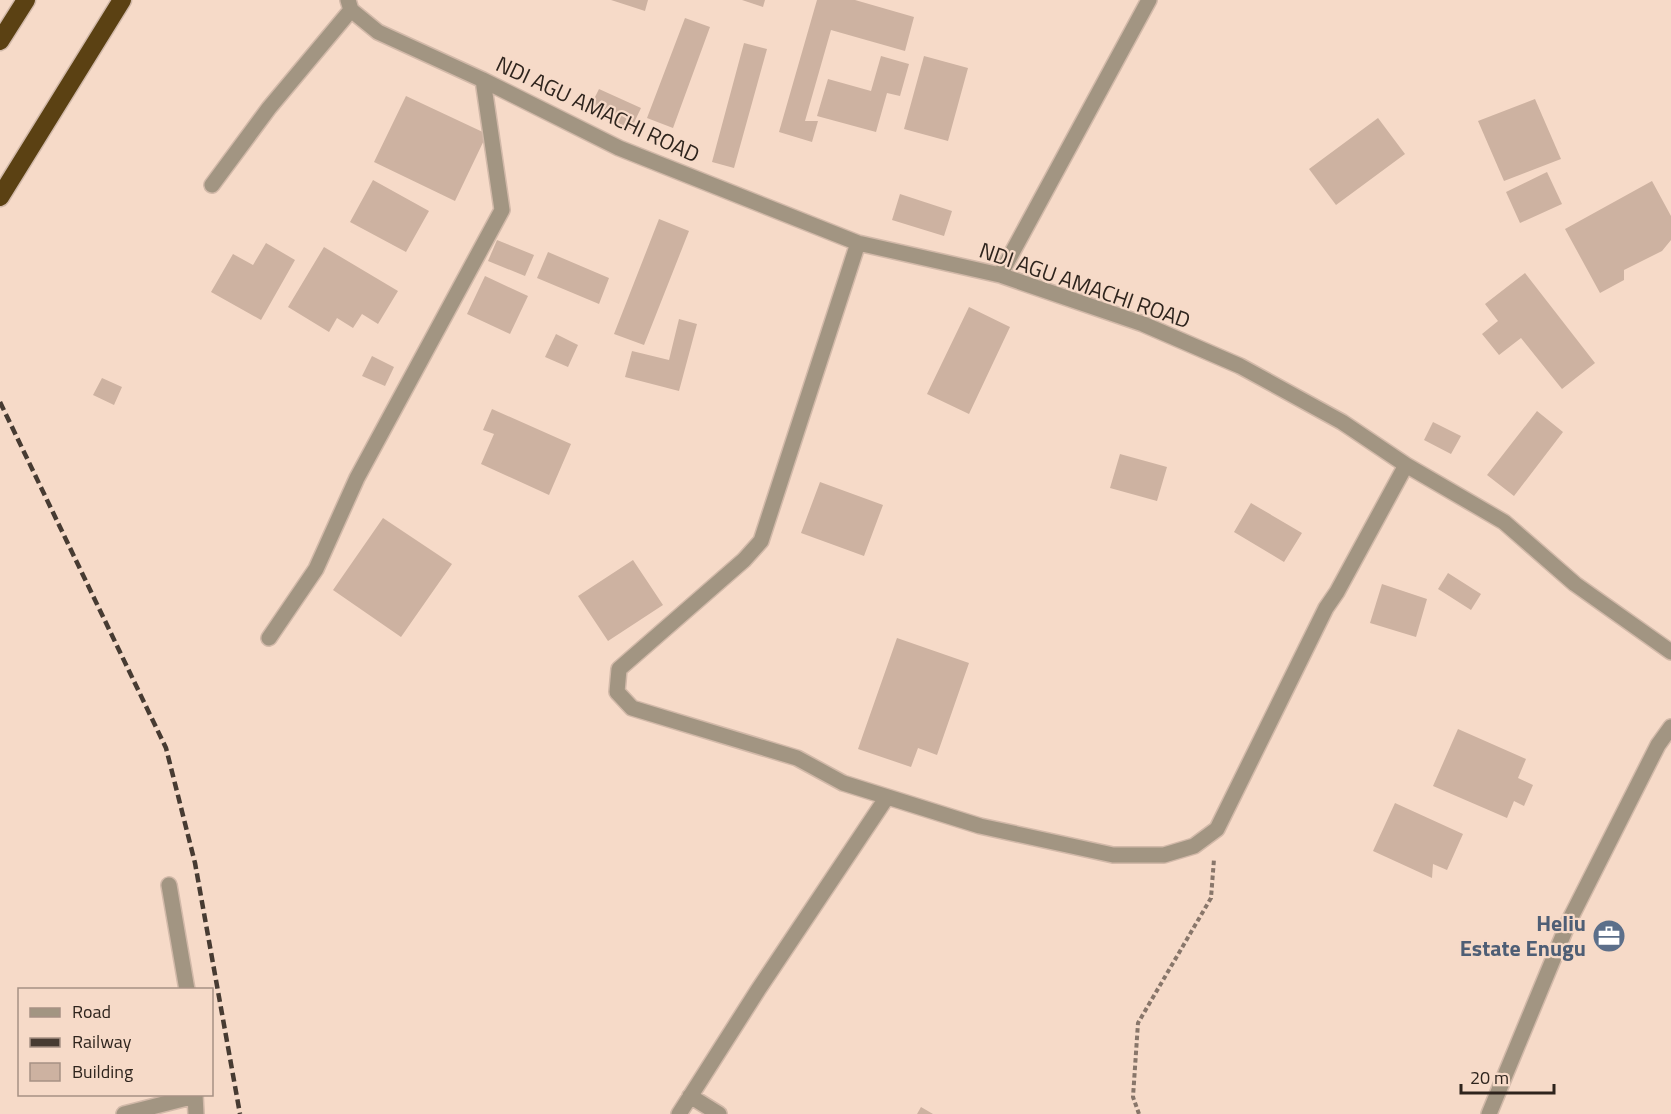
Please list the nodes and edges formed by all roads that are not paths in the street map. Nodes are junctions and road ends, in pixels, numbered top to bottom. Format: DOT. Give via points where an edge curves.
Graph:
graph roads {
  1 [pos="26,0"];
  2 [pos="122,0"];
  3 [pos="1149,0"];
  4 [pos="350,5"];
  5 [pos="0,41"];
  6 [pos="483,80"];
  7 [pos="212,185"];
  8 [pos="0,197"];
  9 [pos="858,243"];
  10 [pos="1000,275"];
  11 [pos="1406,465"];
  12 [pos="269,638"];
  13 [pos="1671,652"];
  14 [pos="1671,727"];
  15 [pos="887,797"];
  16 [pos="169,885"];
  17 [pos="187,988"];
  18 [pos="191,1096"];
  19 [pos="195,1096"];
  20 [pos="690,1096"];
  21 [pos="124,1114"];
  22 [pos="196,1114"];
  23 [pos="679,1114"];
  24 [pos="719,1114"];
  25 [pos="1489,1114"];
  1 -- 5 [label="highway"];
  2 -- 8 [label="highway"];
  3 -- 10 [label="street"];
  4 -- 6 [label="street, NDI AGU AMACHI ROAD" via="378,32"];
  4 -- 7 [label="street"];
  6 -- 9 [label="street, NDI AGU AMACHI ROAD" via="619,148"];
  6 -- 12 [label="street" via="502,210 357,478 316,569"];
  9 -- 10 [label="street, NDI AGU AMACHI ROAD"];
  9 -- 15 [label="street" via="761,541 619,669 617,692 632,708 797,758 843,783"];
  10 -- 11 [label="street, NDI AGU AMACHI ROAD" via="1143,324 1240,366 1342,422"];
  11 -- 13 [label="street, NDI AGU AMACHI ROAD" via="1504,522 1575,584"];
  11 -- 15 [label="street" via="1326,608 1217,829 1194,846 1164,855 1113,855 980,826"];
  14 -- 25 [label="street" via="1658,745 1569,921"];
  15 -- 20 [label="street"];
  16 -- 17 [label="street"];
  18 -- 21 [label="street"];
  19 -- 22 [label="street"];
  20 -- 23 [label="street"];
  20 -- 24 [label="street"];
}
